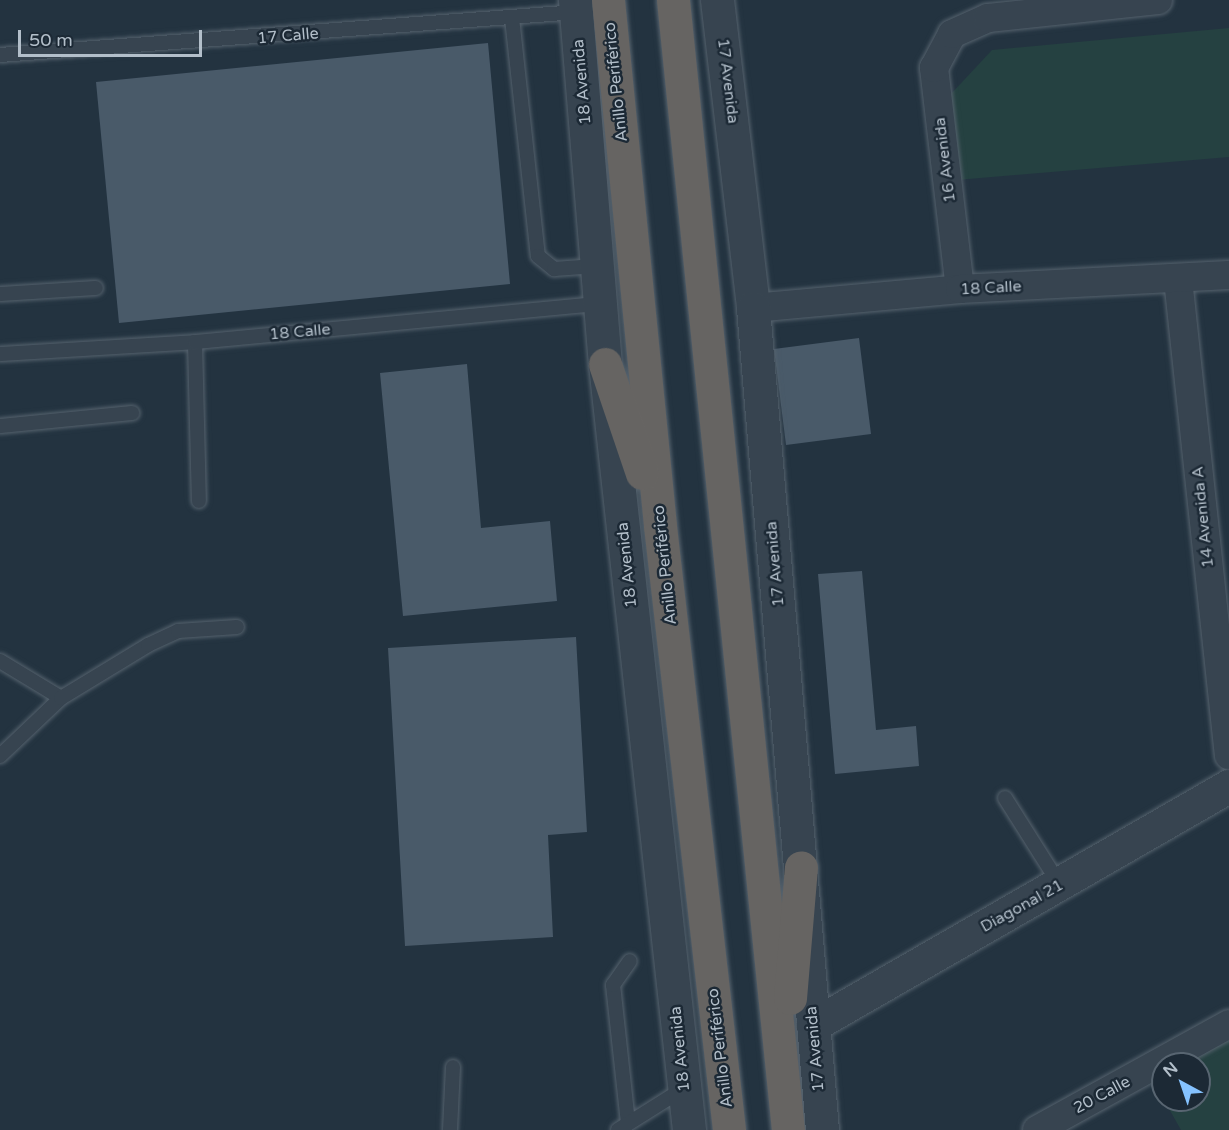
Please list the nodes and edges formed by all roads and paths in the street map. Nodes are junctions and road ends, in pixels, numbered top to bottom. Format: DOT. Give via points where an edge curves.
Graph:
graph roads {
  1 [pos="608,0"];
  2 [pos="673,0"];
  3 [pos="717,0"];
  4 [pos="1158,0"];
  5 [pos="576,6"];
  6 [pos="512,18"];
  7 [pos="0,55"];
  8 [pos="597,266"];
  9 [pos="1229,275"];
  10 [pos="1179,279"];
  11 [pos="96,288"];
  12 [pos="960,289"];
  13 [pos="0,294"];
  14 [pos="600,304"];
  15 [pos="753,308"];
  16 [pos="195,342"];
  17 [pos="0,354"];
  18 [pos="605,364"];
  19 [pos="132,413"];
  20 [pos="0,426"];
  21 [pos="199,501"];
  22 [pos="660,526"];
  23 [pos="237,627"];
  24 [pos="2,667"];
  25 [pos="61,698"];
  26 [pos="1229,754"];
  27 [pos="0,756"];
  28 [pos="1229,786"];
  29 [pos="1005,798"];
  30 [pos="801,867"];
  31 [pos="1060,885"];
  32 [pos="630,961"];
  33 [pos="1229,1024"];
  34 [pos="813,1025"];
  35 [pos="453,1067"];
  36 [pos="783,1077"];
  37 [pos="685,1088"];
  38 [pos="623,1126"];
  39 [pos="450,1130"];
  40 [pos="689,1130"];
  41 [pos="729,1130"];
  42 [pos="788,1130"];
  43 [pos="822,1130"];
  44 [pos="1037,1130"];
  1 -- 22 [label="highway, Anillo Periférico"];
  2 -- 36 [label="highway"];
  3 -- 15 [label="street, 17 Avenida"];
  4 -- 12 [label="street, 16 Avenida" via="988,18 952,34 934,68"];
  5 -- 6 [label="lane, 17 Calle"];
  5 -- 8 [label="street, 18 Avenida"];
  6 -- 7 [label="lane, 17 Calle"];
  6 -- 8 [label="lane" via="538,256 554,268"];
  8 -- 14 [label="street, 18 Avenida"];
  9 -- 10 [label="street, 18 Calle"];
  10 -- 12 [label="street, 18 Calle"];
  10 -- 26 [label="street, 14 Avenida A"];
  11 -- 13 [label="lane"];
  12 -- 15 [label="street, 18 Calle"];
  14 -- 16 [label="lane, 18 Calle"];
  14 -- 18 [label="street, 18 Avenida"];
  15 -- 30 [label="street, 17 Avenida"];
  16 -- 17 [label="lane, 18 Calle"];
  16 -- 21 [label="lane"];
  18 -- 22 [label="highway"];
  18 -- 37 [label="street, 18 Avenida"];
  19 -- 20 [label="lane"];
  22 -- 41 [label="highway, Anillo Periférico"];
  23 -- 25 [label="lane" via="178,631"];
  24 -- 25 [label="lane"];
  25 -- 27 [label="lane"];
  28 -- 31 [label="street, Diagonal 21"];
  29 -- 31 [label="lane"];
  30 -- 34 [label="street, 17 Avenida"];
  30 -- 36 [label="highway"];
  31 -- 34 [label="street, Diagonal 21"];
  32 -- 38 [label="lane" via="613,985"];
  33 -- 44 [label="street, 20 Calle"];
  34 -- 43 [label="street, 17 Avenida"];
  35 -- 39 [label="lane"];
  36 -- 42 [label="highway"];
  37 -- 38 [label="lane"];
  37 -- 40 [label="street, 18 Avenida"];
}
